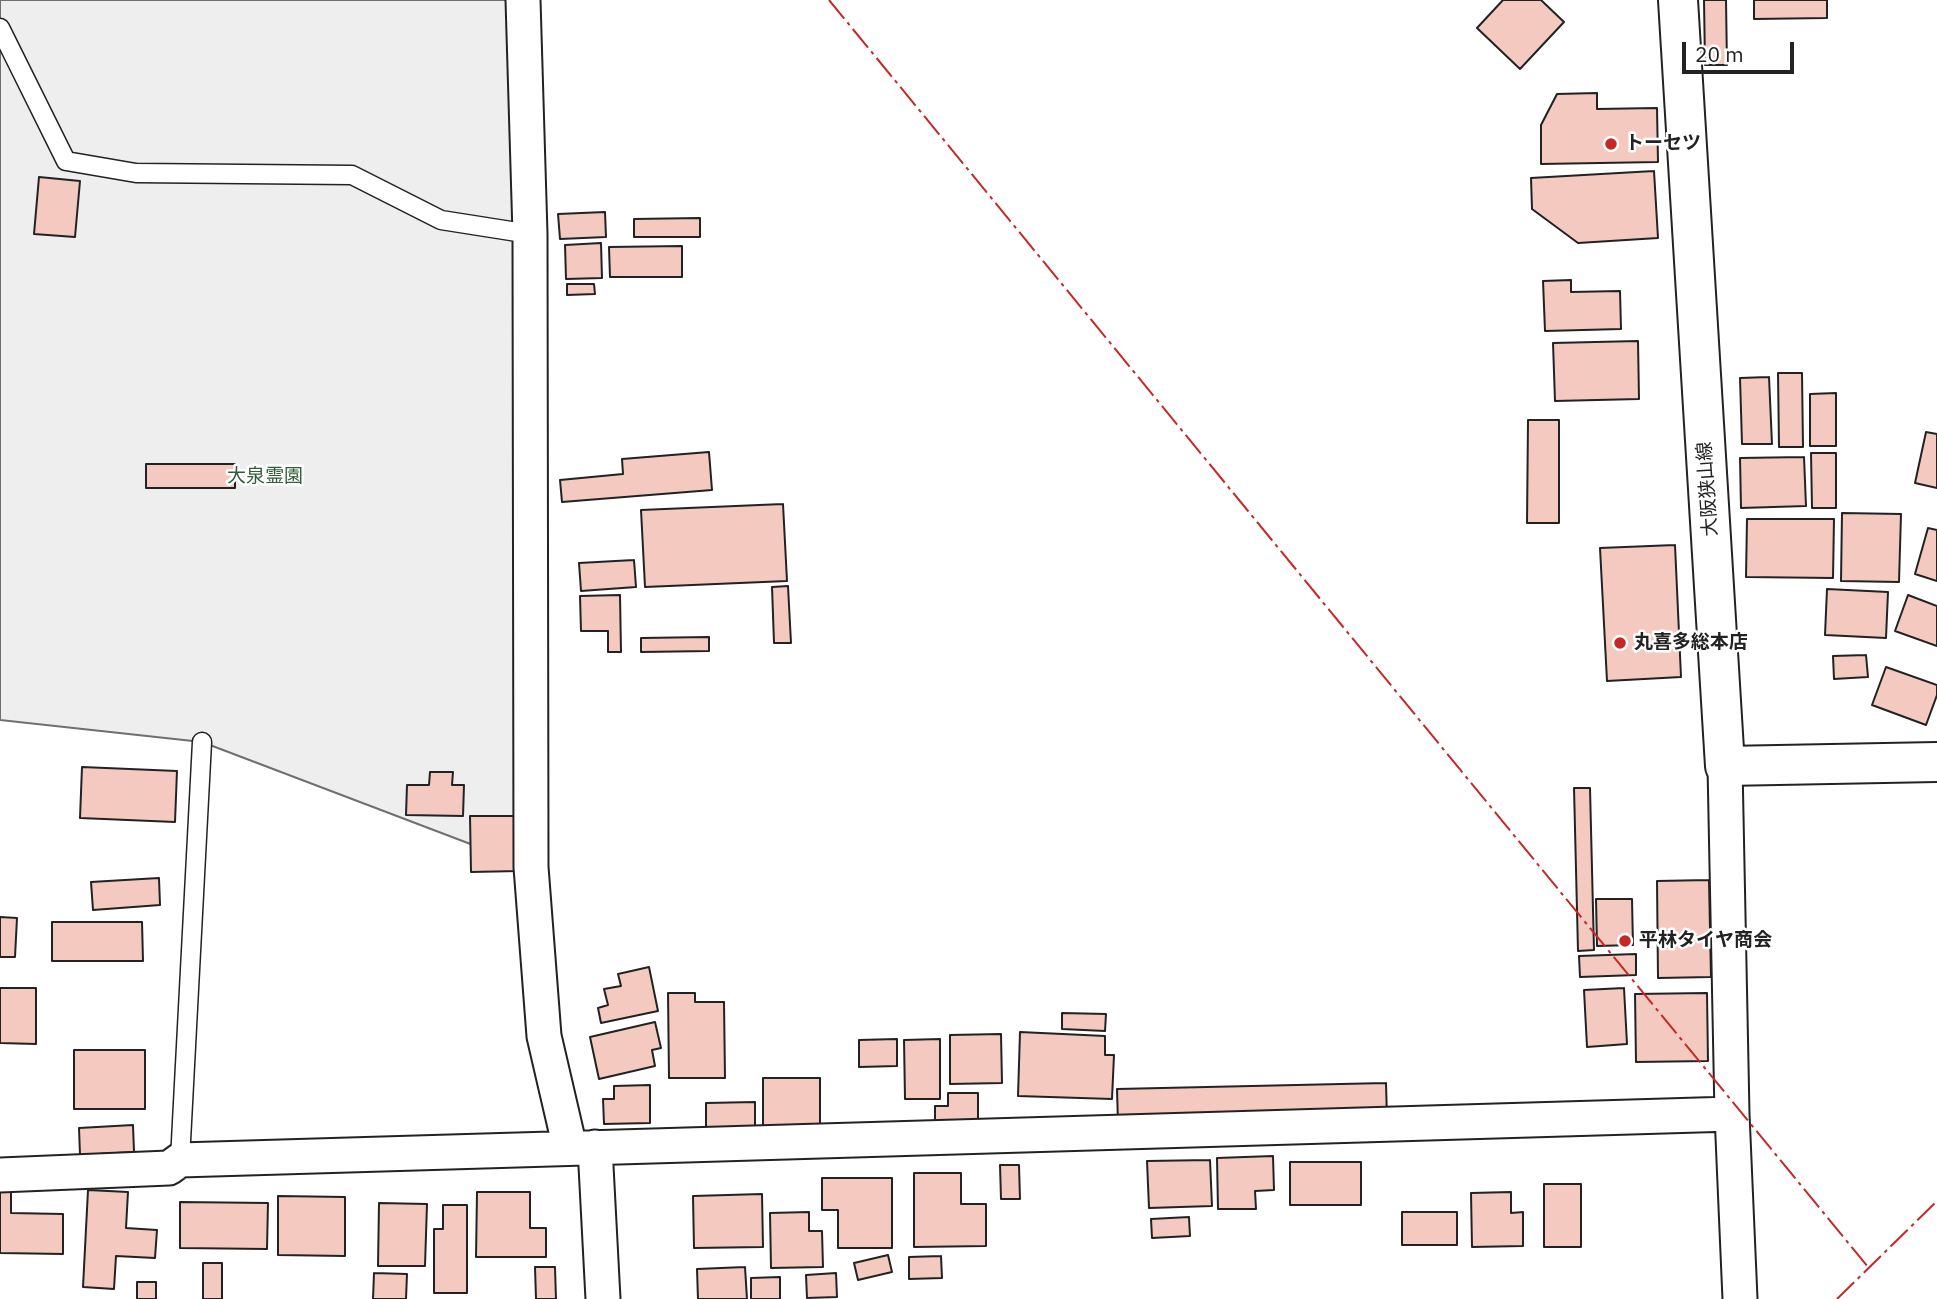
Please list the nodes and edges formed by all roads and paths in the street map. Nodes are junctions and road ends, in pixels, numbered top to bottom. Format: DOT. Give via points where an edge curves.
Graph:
graph roads {
  1 [pos="523,0"];
  2 [pos="1678,0"];
  3 [pos="0,28"];
  4 [pos="530,234"];
  5 [pos="202,742"];
  6 [pos="1937,762"];
  7 [pos="1725,766"];
  8 [pos="1731,1114"];
  9 [pos="583,1147"];
  10 [pos="180,1160"];
  11 [pos="0,1175"];
  12 [pos="603,1299"];
  13 [pos="1740,1299"];
  1 -- 4 [label="street"];
  2 -- 7 [label="main road, 大阪狭山線"];
  3 -- 4 [label="lane" via="65,161 136,173 352,174 441,220"];
  4 -- 9 [label="street" via="531,867 544,1036"];
  5 -- 10 [label="lane"];
  6 -- 7 [label="main road"];
  7 -- 8 [label="street"];
  8 -- 9 [label="street"];
  8 -- 13 [label="street"];
  9 -- 10 [label="street"];
  9 -- 12 [label="street"];
  10 -- 11 [label="street" via="169,1168"];
}
